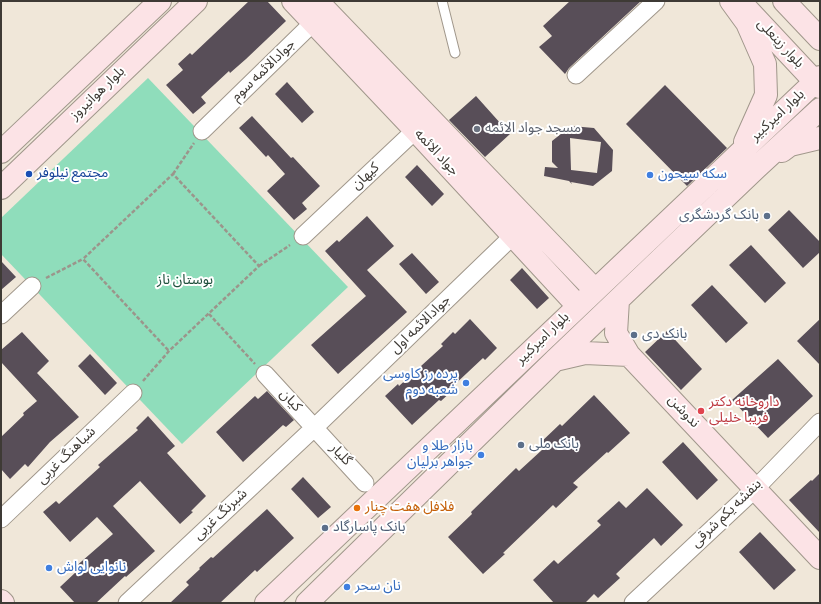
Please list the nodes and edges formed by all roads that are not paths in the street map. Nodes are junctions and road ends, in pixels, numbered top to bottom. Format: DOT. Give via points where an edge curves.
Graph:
graph roads {
  1 [pos="160,1"];
  2 [pos="196,1"];
  3 [pos="293,1"];
  4 [pos="442,1"];
  5 [pos="656,1"];
  6 [pos="731,1"];
  7 [pos="740,1"];
  8 [pos="784,1"];
  9 [pos="319,11"];
  10 [pos="820,39"];
  11 [pos="455,53"];
  12 [pos="576,75"];
  13 [pos="818,82"];
  14 [pos="820,109"];
  15 [pos="422,124"];
  16 [pos="202,131"];
  17 [pos="820,138"];
  18 [pos="1,152"];
  19 [pos="740,153"];
  20 [pos="756,168"];
  21 [pos="1,188"];
  22 [pos="521,229"];
  23 [pos="303,236"];
  24 [pos="32,286"];
  25 [pos="595,290"];
  26 [pos="618,300"];
  27 [pos="578,306"];
  28 [pos="1,315"];
  29 [pos="629,355"];
  30 [pos="555,360"];
  31 [pos="265,374"];
  32 [pos="133,393"];
  33 [pos="820,422"];
  34 [pos="314,428"];
  35 [pos="365,483"];
  36 [pos="755,489"];
  37 [pos="1,519"];
  38 [pos="820,558"];
  39 [pos="127,603"];
  40 [pos="266,603"];
  41 [pos="307,603"];
  42 [pos="633,603"];
  1 -- 18 [label="main road, بلوار هوانیروز"];
  2 -- 21 [label="main road, بلوار هوانیروز"];
  3 -- 9 [label="main road, جواد الائمه"];
  4 -- 11 [label="lane"];
  5 -- 12 [label="street"];
  6 -- 19 [label="main road" via="747,22 765,64 766,95"];
  7 -- 13 [label="main road, بلوار زینعلی"];
  8 -- 10 [label="main road"];
  9 -- 15 [label="main road, جواد الائمه"];
  9 -- 16 [label="street, جوادالائمه سوم"];
  13 -- 19 [label="main road, بلوار امیرکبیر"];
  14 -- 20 [label="main road, بلوار امیرکبیر"];
  15 -- 22 [label="main road, جواد الائمه"];
  15 -- 23 [label="street, کیهان"];
  17 -- 20 [label="main road" via="790,146"];
  19 -- 25 [label="main road, بلوار امیرکبیر"];
  20 -- 26 [label="main road, بلوار امیرکبیر"];
  22 -- 25 [label="main road, جواد الائمه"];
  22 -- 27 [label="main road, جواد الائمه"];
  22 -- 34 [label="street, جوادالائمه اول"];
  24 -- 28 [label="street"];
  25 -- 27 [label="main road, بلوار امیرکبیر"];
  26 -- 29 [label="main road, ندوشن" via="616,333"];
  26 -- 30 [label="main road, بلوار امیرکبیر"];
  27 -- 40 [label="main road, بلوار امیرکبیر"];
  29 -- 30 [label="main road" via="586,353"];
  29 -- 36 [label="main road, ندوشن"];
  30 -- 41 [label="main road, بلوار امیرکبیر"];
  31 -- 34 [label="street, کیان"];
  32 -- 37 [label="street, شباهنگ غربی"];
  33 -- 36 [label="street, بنفشه یکم شرقی"];
  34 -- 35 [label="street, گلیار"];
  34 -- 39 [label="street, شبرنگ غربی"];
  36 -- 38 [label="main road, ندوشن"];
  36 -- 42 [label="street, بنفشه یکم شرقی"];
}
